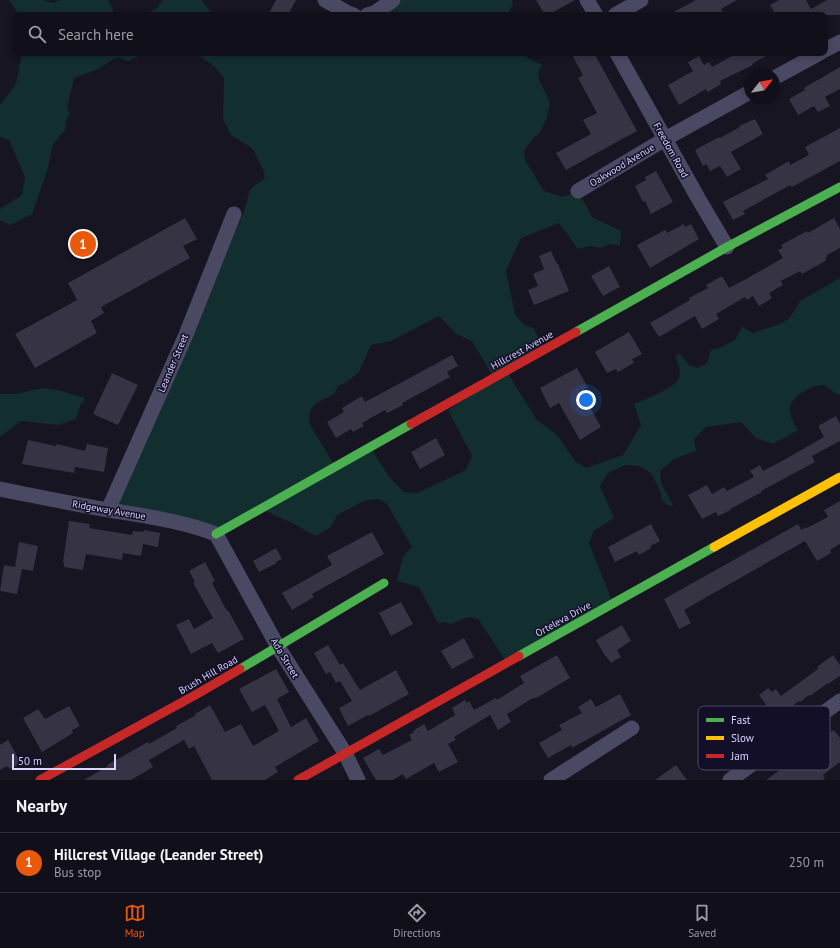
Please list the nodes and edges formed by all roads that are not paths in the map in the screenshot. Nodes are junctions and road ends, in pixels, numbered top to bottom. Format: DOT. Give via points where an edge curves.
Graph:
graph roads {
  1 [pos="325,0"];
  2 [pos="393,0"];
  3 [pos="588,0"];
  4 [pos="641,0"];
  5 [pos="346,12"];
  6 [pos="376,12"];
  7 [pos="594,12"];
  8 [pos="620,12"];
  9 [pos="840,42"];
  10 [pos="828,48"];
  11 [pos="619,56"];
  12 [pos="814,56"];
  13 [pos="780,75"];
  14 [pos="744,95"];
  15 [pos="665,138"];
  16 [pos="840,186"];
  17 [pos="578,191"];
  18 [pos="234,214"];
  19 [pos="727,247"];
  20 [pos="840,477"];
  21 [pos="0,490"];
  22 [pos="108,510"];
  23 [pos="216,534"];
  24 [pos="384,583"];
  25 [pos="278,647"];
  26 [pos="840,701"];
  27 [pos="830,708"];
  28 [pos="632,728"];
  29 [pos="345,754"];
  30 [pos="744,770"];
  31 [pos="40,780"];
  32 [pos="298,780"];
  33 [pos="358,780"];
  34 [pos="551,780"];
  35 [pos="730,780"];
  1 -- 5 [label="street"];
  2 -- 6 [label="street"];
  3 -- 7 [label="street"];
  4 -- 8 [label="street"];
  9 -- 10 [label="street"];
  11 -- 15 [label="street, Freedom Road"];
  12 -- 13 [label="street"];
  14 -- 15 [label="street, Oakwood Avenue"];
  15 -- 17 [label="street, Oakwood Avenue"];
  15 -- 19 [label="street, Freedom Road"];
  16 -- 19 [label="street, Hillcrest Avenue"];
  18 -- 22 [label="street, Leander Street" via="185,337"];
  19 -- 23 [label="street, Hillcrest Avenue"];
  20 -- 29 [label="street, Orteleva Drive"];
  21 -- 22 [label="street, Ridgeway Avenue"];
  22 -- 23 [label="street, Ridgeway Avenue" via="199,528"];
  23 -- 25 [label="street, Ada Street"];
  24 -- 25 [label="street, Brush Hill Road"];
  25 -- 29 [label="street, Ada Street"];
  25 -- 31 [label="street, Brush Hill Road"];
  26 -- 27 [label="street"];
  28 -- 34 [label="street"];
  29 -- 32 [label="street, Orteleva Drive"];
  29 -- 33 [label="street, Ada Street"];
  30 -- 35 [label="street"];
}
